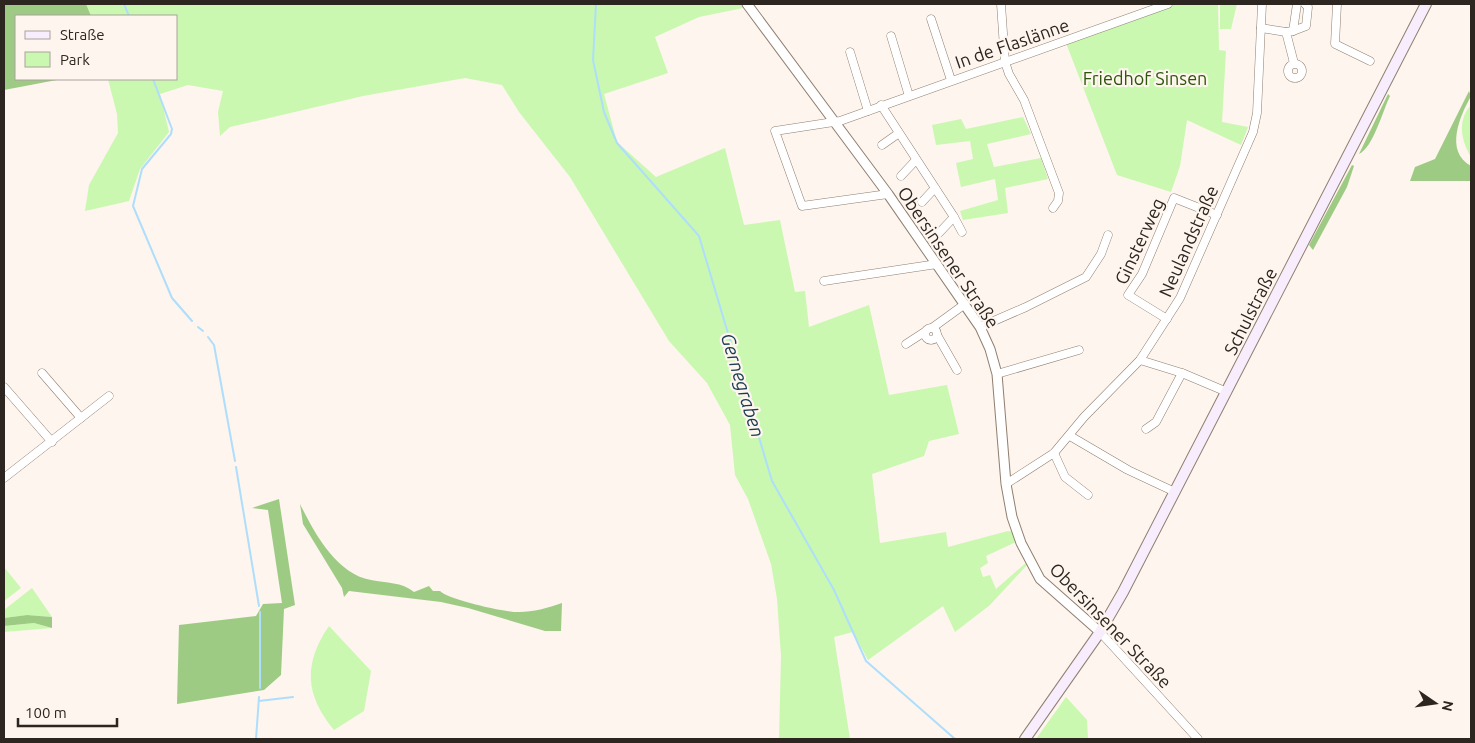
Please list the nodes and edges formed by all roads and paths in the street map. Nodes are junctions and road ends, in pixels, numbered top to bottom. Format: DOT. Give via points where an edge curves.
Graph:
graph roads {
  1 [pos="747,4"];
  2 [pos="1001,4"];
  3 [pos="1168,4"];
  4 [pos="1262,4"];
  5 [pos="1297,4"];
  6 [pos="1305,4"];
  7 [pos="1337,4"];
  8 [pos="1426,4"];
  9 [pos="931,19"];
  10 [pos="1261,28"];
  11 [pos="1289,31"];
  12 [pos="891,36"];
  13 [pos="850,52"];
  14 [pos="1370,61"];
  15 [pos="1005,62"];
  16 [pos="1294,63"];
  17 [pos="951,80"];
  18 [pos="909,96"];
  19 [pos="882,105"];
  20 [pos="868,111"];
  21 [pos="834,122"];
  22 [pos="899,133"];
  23 [pos="882,145"];
  24 [pos="916,160"];
  25 [pos="901,176"];
  26 [pos="935,188"];
  27 [pos="888,194"];
  28 [pos="922,202"];
  29 [pos="1053,208"];
  30 [pos="1217,215"];
  31 [pos="954,217"];
  32 [pos="962,232"];
  33 [pos="939,233"];
  34 [pos="1108,235"];
  35 [pos="937,264"];
  36 [pos="824,281"];
  37 [pos="965,304"];
  38 [pos="1167,319"];
  39 [pos="980,327"];
  40 [pos="932,331"];
  41 [pos="906,344"];
  42 [pos="1079,350"];
  43 [pos="1140,360"];
  44 [pos="957,370"];
  45 [pos="42,373"];
  46 [pos="1182,373"];
  47 [pos="997,374"];
  48 [pos="4,387"];
  49 [pos="1227,392"];
  50 [pos="109,396"];
  51 [pos="81,418"];
  52 [pos="1146,429"];
  53 [pos="1070,436"];
  54 [pos="52,442"];
  55 [pos="1054,453"];
  56 [pos="4,478"];
  57 [pos="1006,484"];
  58 [pos="1175,492"];
  59 [pos="1088,495"];
  60 [pos="1100,632"];
  61 [pos="1025,739"];
  62 [pos="1198,739"];
  1 -- 21 [label="street, Obersinsener Straße"];
  2 -- 15 [label="street"];
  3 -- 15 [label="street, In de Flaslänne"];
  4 -- 10 [label="street, Neulandstraße"];
  5 -- 11 [label="street"];
  6 -- 11 [label="street" via="1308,7 1306,26"];
  7 -- 14 [label="street" via="1335,44"];
  8 -- 49 [label="main road, Schulstraße"];
  9 -- 17 [label="street, In de Flaslänne"];
  10 -- 11 [label="street"];
  10 -- 30 [label="street, Neulandstraße" via="1257,113 1253,132"];
  11 -- 16 [label="street"];
  12 -- 18 [label="street"];
  13 -- 20 [label="street"];
  15 -- 17 [label="street, In de Flaslänne"];
  15 -- 29 [label="street" via="1024,100 1058,193 1058,201"];
  17 -- 18 [label="street, In de Flaslänne"];
  18 -- 19 [label="street, In de Flaslänne"];
  19 -- 20 [label="street, In de Flaslänne"];
  19 -- 22 [label="street"];
  20 -- 21 [label="street, In de Flaslänne"];
  21 -- 27 [label="street, Obersinsener Straße"];
  21 -- 27 [label="street, In de Flaslänne" via="775,131 802,206"];
  22 -- 23 [label="street"];
  22 -- 24 [label="street"];
  24 -- 25 [label="street"];
  24 -- 26 [label="street"];
  26 -- 28 [label="street"];
  26 -- 31 [label="street"];
  27 -- 35 [label="street, Obersinsener Straße"];
  30 -- 38 [label="street, Neulandstraße" via="1180,298"];
  30 -- 38 [label="street, Ginsterweg" via="1174,198 1142,274 1128,295"];
  31 -- 32 [label="street"];
  31 -- 33 [label="street"];
  34 -- 39 [label="street" via="1101,254 1086,277"];
  35 -- 36 [label="street"];
  35 -- 37 [label="street, Obersinsener Straße"];
  37 -- 39 [label="street, Obersinsener Straße"];
  37 -- 40 [label="street"];
  38 -- 43 [label="street, Neulandstraße"];
  39 -- 47 [label="street, Obersinsener Straße"];
  40 -- 41 [label="street"];
  40 -- 44 [label="street"];
  42 -- 47 [label="street"];
  43 -- 46 [label="street"];
  43 -- 53 [label="street, Neulandstraße" via="1084,417"];
  45 -- 51 [label="street"];
  46 -- 49 [label="street"];
  46 -- 52 [label="street" via="1156,422"];
  47 -- 57 [label="street, Obersinsener Straße"];
  48 -- 54 [label="street"];
  49 -- 58 [label="main road, Schulstraße"];
  50 -- 51 [label="street"];
  51 -- 54 [label="street"];
  53 -- 55 [label="street, Neulandstraße"];
  53 -- 58 [label="street" via="1128,470"];
  54 -- 56 [label="street"];
  55 -- 57 [label="street, Neulandstraße"];
  55 -- 59 [label="street" via="1065,477"];
  57 -- 60 [label="street, Obersinsener Straße" via="1021,543 1040,578"];
  58 -- 60 [label="main road, Schulstraße"];
  60 -- 61 [label="main road, Schulstraße"];
  60 -- 62 [label="street, Obersinsener Straße"];
}
